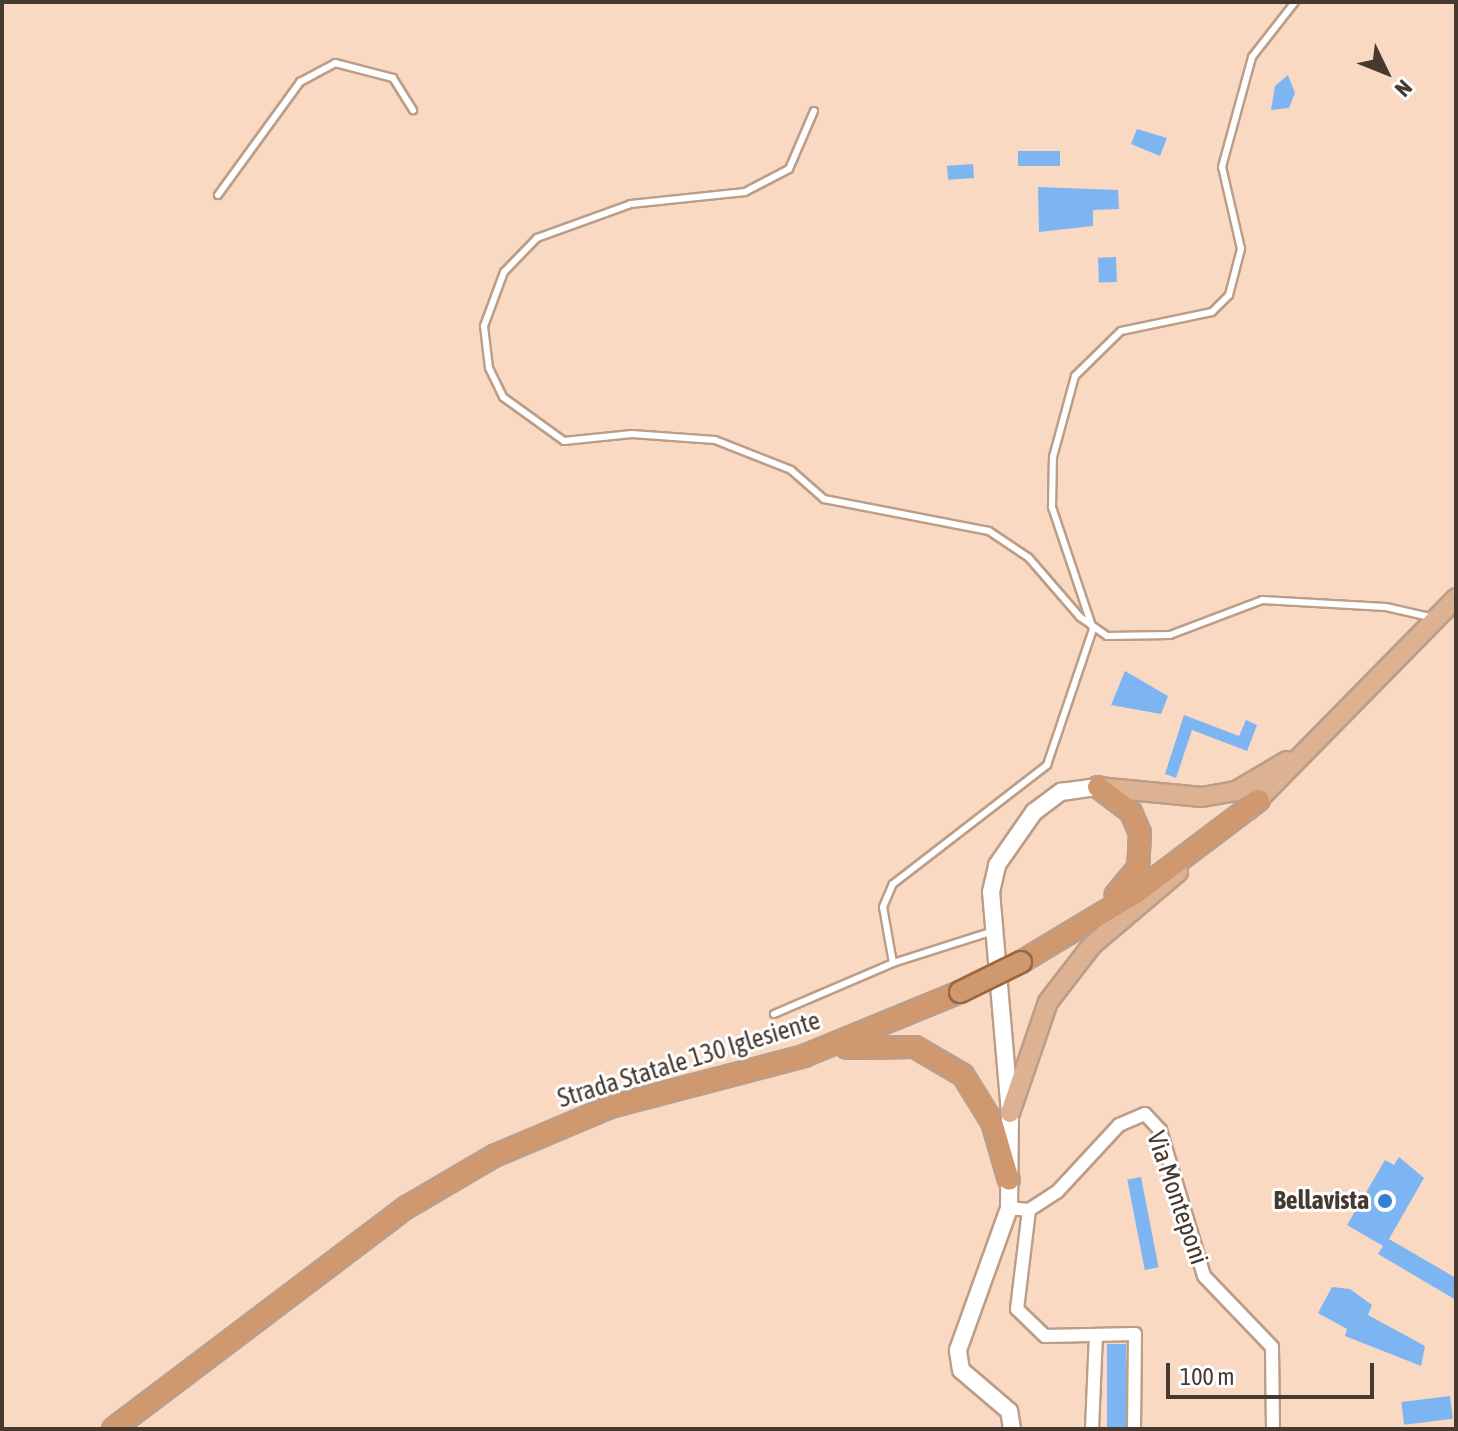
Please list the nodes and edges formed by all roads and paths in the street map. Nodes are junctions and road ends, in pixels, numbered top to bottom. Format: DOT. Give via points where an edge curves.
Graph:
graph roads {
  1 [pos="1295,2"];
  2 [pos="413,110"];
  3 [pos="814,111"];
  4 [pos="218,195"];
  5 [pos="1456,598"];
  6 [pos="1438,619"];
  7 [pos="1093,629"];
  8 [pos="1310,753"];
  9 [pos="1098,787"];
  10 [pos="1259,800"];
  11 [pos="993,931"];
  12 [pos="1021,962"];
  13 [pos="893,963"];
  14 [pos="774,1014"];
  15 [pos="795,1058"];
  16 [pos="1010,1113"];
  17 [pos="1009,1180"];
  18 [pos="1009,1208"];
  19 [pos="1029,1210"];
  20 [pos="1096,1335"];
  21 [pos="113,1429"];
  22 [pos="1012,1429"];
  23 [pos="1092,1429"];
  24 [pos="1134,1429"];
  25 [pos="1273,1429"];
  1 -- 7 [label="lane" via="1252,57 1222,167 1241,249 1229,295 1212,312 1121,331 1075,376 1053,457 1052,507"];
  2 -- 4 [label="lane" via="393,78 335,63 300,82"];
  3 -- 7 [label="lane" via="789,169 745,192 631,204 537,238 504,272 484,326 489,368 503,397 530,423 564,441 632,434 715,440 791,470 824,499 989,531 1058,585"];
  5 -- 6 [label="main road"];
  6 -- 7 [label="lane" via="1386,607 1262,600 1170,635 1107,636"];
  6 -- 8 [label="main road"];
  7 -- 13 [label="lane" via="1047,765 893,884 883,907"];
  8 -- 9 [label="main road" via="1301,751 1236,791 1202,797"];
  8 -- 10 [label="main road"];
  9 -- 11 [label="main road" via="1061,792 1018,831 997,865"];
  9 -- 12 [label="highway" via="1138,823 1138,868 1116,895"];
  10 -- 12 [label="highway, Strada Statale 130 Iglesiente" via="1136,893"];
  10 -- 16 [label="main road" via="1092,945 1048,1002"];
  11 -- 13 [label="lane"];
  11 -- 16 [label="main road"];
  12 -- 15 [label="highway, Strada Statale 130 Iglesiente, bridge"];
  13 -- 14 [label="lane"];
  15 -- 17 [label="highway" via="890,1044 940,1057 979,1096"];
  15 -- 21 [label="highway, Strada Statale 130 Iglesiente" via="599,1111 494,1156 407,1207"];
  16 -- 17 [label="main road"];
  17 -- 18 [label="main road"];
  18 -- 19 [label="street"];
  18 -- 22 [label="main road" via="958,1350 961,1370 1009,1411"];
  19 -- 20 [label="street" via="1017,1309 1022,1320 1045,1336"];
  19 -- 25 [label="street, Via Monteponi" via="1057,1192 1119,1125 1145,1114 1160,1130 1204,1276 1272,1347"];
  20 -- 23 [label="street"];
  20 -- 24 [label="street" via="1135,1334"];
}
